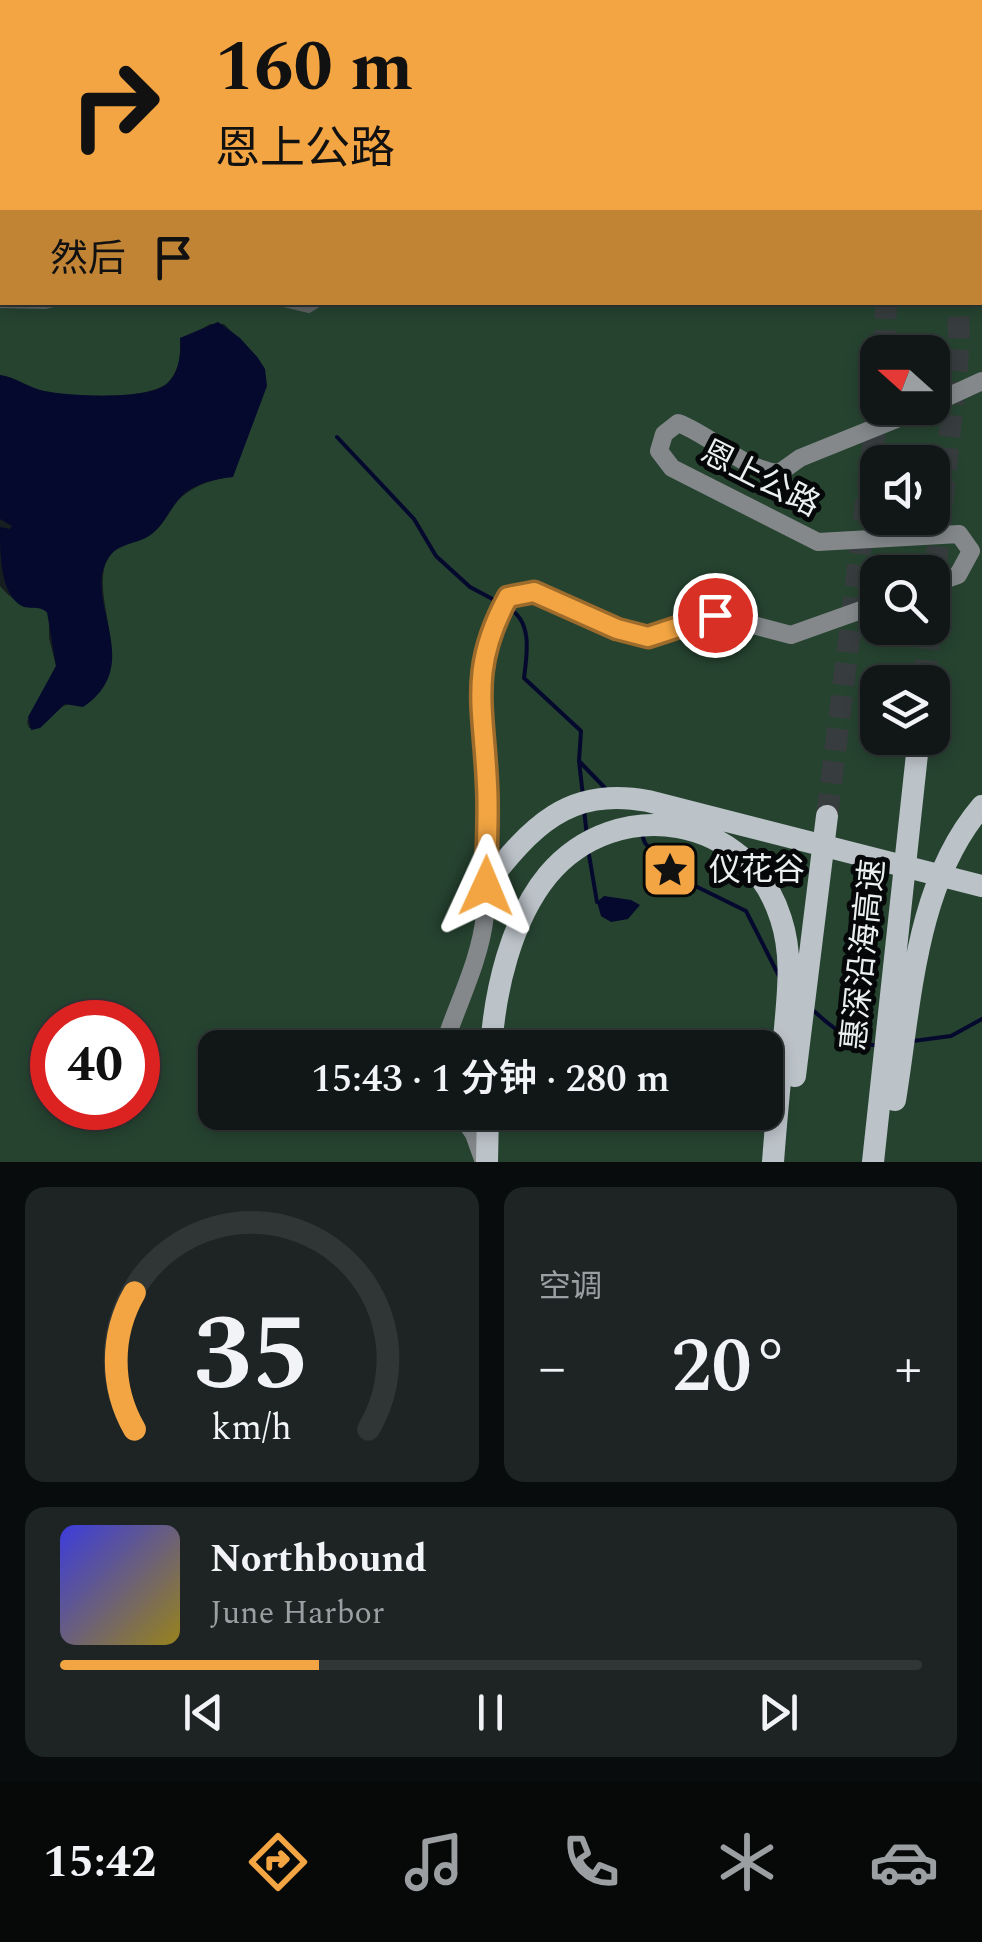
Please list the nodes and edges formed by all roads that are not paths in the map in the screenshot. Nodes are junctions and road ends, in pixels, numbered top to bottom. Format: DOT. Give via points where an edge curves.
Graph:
graph roads {
  1 [pos="0,305"];
  2 [pos="49,305"];
  3 [pos="289,305"];
  4 [pos="318,305"];
  5 [pos="982,380"];
  6 [pos="950,395"];
  7 [pos="882,425"];
  8 [pos="950,577"];
  9 [pos="860,610"];
  10 [pos="917,755"];
  11 [pos="982,806"];
  12 [pos="828,816"];
  13 [pos="486,886"];
  14 [pos="982,886"];
  15 [pos="902,998"];
  16 [pos="449,1030"];
  17 [pos="494,1030"];
  18 [pos="783,1049"];
  19 [pos="471,1130"];
  20 [pos="487,1130"];
  21 [pos="776,1130"];
  22 [pos="485,1162"];
  23 [pos="773,1162"];
  24 [pos="783,1162"];
  25 [pos="873,1162"];
  26 [pos="885,1162"];
  1 -- 2 [label="lane"];
  3 -- 4 [label="lane"];
  5 -- 6 [label="street"];
  7 -- 8 [label="street, 恩上公路" via="779,473 761,472 678,423 664,434 659,452 672,468 818,542 959,534 971,551"];
  9 -- 13 [label="street" via="791,635 715,615 648,637 534,592 508,597 485,649 479,706 488,786"];
  10 -- 15 [label="highway, 惠深沿海高速"];
  11 -- 15 [label="highway" via="950,852"];
  12 -- 24 [label="highway, 惠深沿海高速"];
  13 -- 14 [label="highway" via="540,824 574,804 612,797"];
  13 -- 16 [label="street" via="478,949"];
  15 -- 25 [label="highway, 惠深沿海高速"];
  15 -- 26 [label="highway"];
  17 -- 18 [label="highway" via="508,958 548,876 618,828 660,823 712,838 766,884 786,936 790,970"];
  19 -- 22 [label="street"];
  20 -- 22 [label="highway"];
  21 -- 23 [label="highway"];
}
